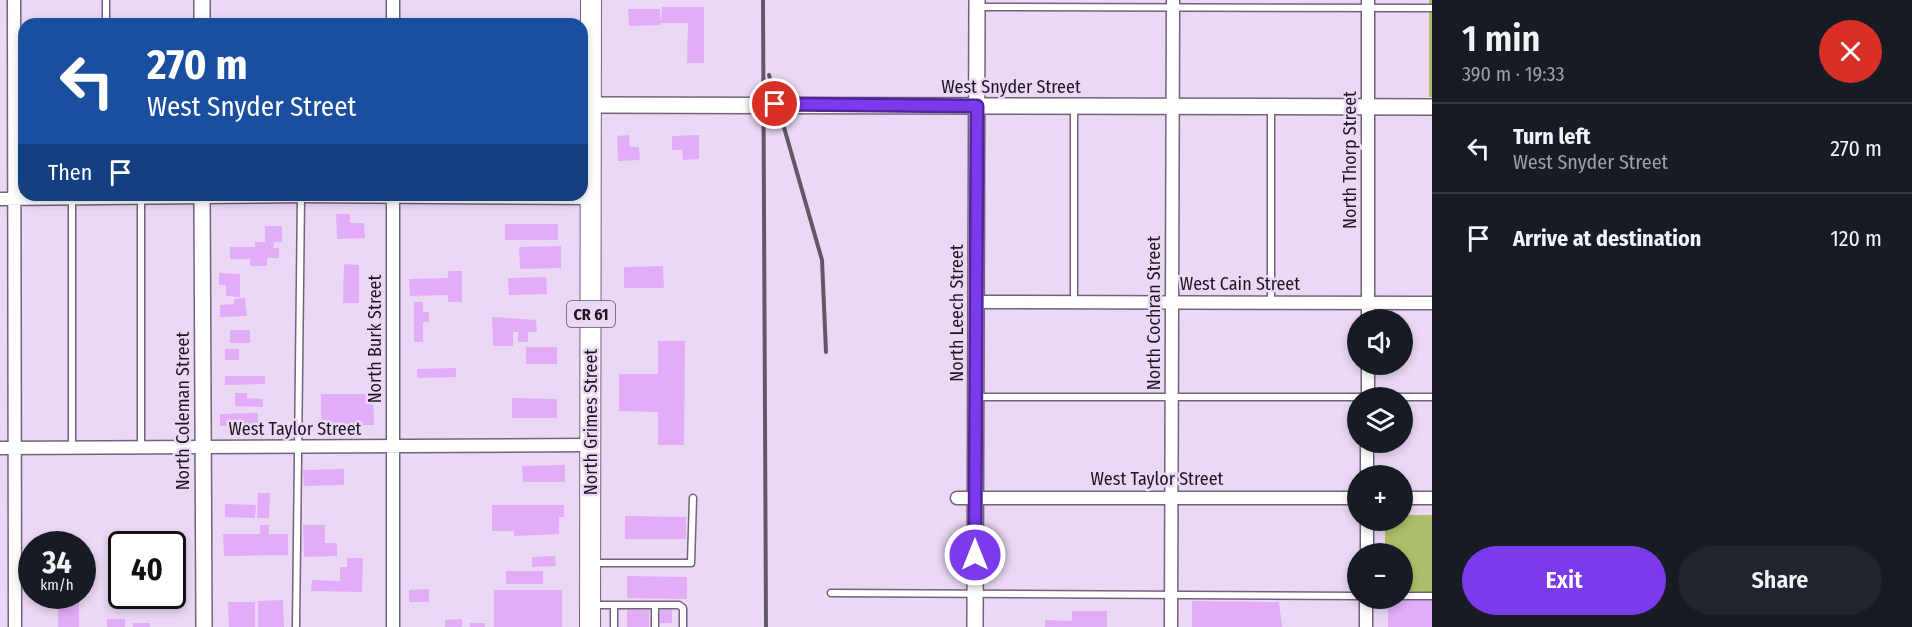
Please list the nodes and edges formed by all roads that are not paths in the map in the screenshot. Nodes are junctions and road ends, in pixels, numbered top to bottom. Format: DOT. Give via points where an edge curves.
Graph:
graph roads {
  1 [pos="14,0"];
  2 [pos="106,0"];
  3 [pos="202,0"];
  4 [pos="393,0"];
  5 [pos="591,0"];
  6 [pos="977,4"];
  7 [pos="1173,4"];
  8 [pos="1368,4"];
  9 [pos="1432,8"];
  10 [pos="106,18"];
  11 [pos="202,18"];
  12 [pos="393,18"];
  13 [pos="591,105"];
  14 [pos="977,106"];
  15 [pos="1074,107"];
  16 [pos="1173,107"];
  17 [pos="1271,107"];
  18 [pos="1368,107"];
  19 [pos="1432,107"];
  20 [pos="588,198"];
  21 [pos="591,198"];
  22 [pos="0,199"];
  23 [pos="13,199"];
  24 [pos="18,199"];
  25 [pos="72,201"];
  26 [pos="141,201"];
  27 [pos="202,201"];
  28 [pos="301,201"];
  29 [pos="393,201"];
  30 [pos="976,302"];
  31 [pos="1074,302"];
  32 [pos="1172,302"];
  33 [pos="1271,302"];
  34 [pos="1368,302"];
  35 [pos="1432,303"];
  36 [pos="1368,309"];
  37 [pos="976,397"];
  38 [pos="1347,397"];
  39 [pos="1413,397"];
  40 [pos="1432,397"];
  41 [pos="1172,398"];
  42 [pos="393,446"];
  43 [pos="591,446"];
  44 [pos="141,447"];
  45 [pos="203,447"];
  46 [pos="298,447"];
  47 [pos="0,448"];
  48 [pos="14,448"];
  49 [pos="72,448"];
  50 [pos="975,497"];
  51 [pos="1171,497"];
  52 [pos="693,498"];
  53 [pos="957,498"];
  54 [pos="1347,498"];
  55 [pos="1413,498"];
  56 [pos="1432,498"];
  57 [pos="590,563"];
  58 [pos="831,593"];
  59 [pos="975,594"];
  60 [pos="1171,596"];
  61 [pos="1347,596"];
  62 [pos="1413,596"];
  63 [pos="1432,596"];
  64 [pos="590,605"];
  65 [pos="614,605"];
  66 [pos="655,605"];
  67 [pos="1366,609"];
  68 [pos="15,627"];
  69 [pos="204,627"];
  70 [pos="296,627"];
  71 [pos="393,627"];
  72 [pos="590,627"];
  73 [pos="614,627"];
  74 [pos="655,627"];
  75 [pos="683,627"];
  76 [pos="975,627"];
  77 [pos="1171,627"];
  78 [pos="1366,627"];
  1 -- 23 [label="street"];
  2 -- 10 [label="lane"];
  3 -- 11 [label="street"];
  4 -- 12 [label="street"];
  5 -- 13 [label="main road, North Grimes Street / CR 61"];
  6 -- 7 [label="lane"];
  6 -- 14 [label="street, North Leech Street"];
  7 -- 8 [label="lane"];
  7 -- 16 [label="street, North Cochran Street"];
  8 -- 9 [label="lane"];
  8 -- 18 [label="street, North Thorp Street"];
  13 -- 14 [label="street, West Snyder Street"];
  13 -- 21 [label="main road, North Grimes Street / CR 61"];
  14 -- 15 [label="street, West Snyder Street"];
  14 -- 30 [label="street, North Leech Street"];
  15 -- 16 [label="street, West Snyder Street"];
  15 -- 31 [label="lane"];
  16 -- 17 [label="street, West Snyder Street"];
  16 -- 32 [label="street, North Cochran Street"];
  17 -- 18 [label="street, West Snyder Street"];
  17 -- 33 [label="lane"];
  18 -- 19 [label="street, West Snyder Street"];
  18 -- 34 [label="street, North Thorp Street"];
  20 -- 21 [label="street"];
  21 -- 43 [label="main road, North Grimes Street / CR 61"];
  22 -- 23 [label="street"];
  23 -- 24 [label="street"];
  23 -- 48 [label="street"];
  25 -- 49 [label="lane"];
  26 -- 44 [label="lane"];
  27 -- 45 [label="street, North Coleman Street"];
  28 -- 46 [label="lane"];
  29 -- 42 [label="street, North Burk Street"];
  30 -- 31 [label="street, West Cain Street"];
  30 -- 37 [label="street, North Leech Street"];
  31 -- 32 [label="street, West Cain Street"];
  32 -- 33 [label="street, West Cain Street"];
  32 -- 41 [label="street, North Cochran Street"];
  33 -- 34 [label="street, West Cain Street"];
  34 -- 35 [label="street, West Cain Street"];
  34 -- 36 [label="street, North Thorp Street"];
  37 -- 41 [label="lane"];
  37 -- 50 [label="street, North Leech Street"];
  38 -- 41 [label="lane"];
  39 -- 40 [label="lane"];
  41 -- 51 [label="street, North Cochran Street"];
  42 -- 43 [label="street, West Taylor Street"];
  42 -- 46 [label="street, West Taylor Street"];
  42 -- 71 [label="street, North Burk Street"];
  43 -- 57 [label="main road, North Grimes Street / CR 61"];
  44 -- 45 [label="street, West Taylor Street"];
  44 -- 49 [label="street, West Taylor Street"];
  45 -- 46 [label="street, West Taylor Street"];
  45 -- 69 [label="street, North Coleman Street"];
  46 -- 70 [label="lane"];
  47 -- 48 [label="street, West Taylor Street"];
  48 -- 49 [label="street, West Taylor Street"];
  48 -- 68 [label="street"];
  50 -- 51 [label="street, West Taylor Street"];
  50 -- 53 [label="street, West Taylor Street"];
  50 -- 59 [label="street, North Leech Street"];
  51 -- 54 [label="street, West Taylor Street"];
  51 -- 60 [label="street, North Cochran Street"];
  52 -- 57 [label="lane" via="691,563"];
  55 -- 56 [label="street"];
  57 -- 64 [label="main road, North Grimes Street / CR 61"];
  58 -- 59 [label="lane"];
  59 -- 60 [label="lane"];
  59 -- 76 [label="street, North Leech Street"];
  60 -- 61 [label="lane"];
  60 -- 77 [label="street, North Cochran Street"];
  62 -- 63 [label="lane"];
  64 -- 65 [label="lane"];
  64 -- 72 [label="main road, North Grimes Street / CR 61"];
  65 -- 66 [label="lane"];
  65 -- 73 [label="lane"];
  66 -- 74 [label="lane"];
  66 -- 75 [label="lane" via="679,606"];
  67 -- 78 [label="street"];
}
